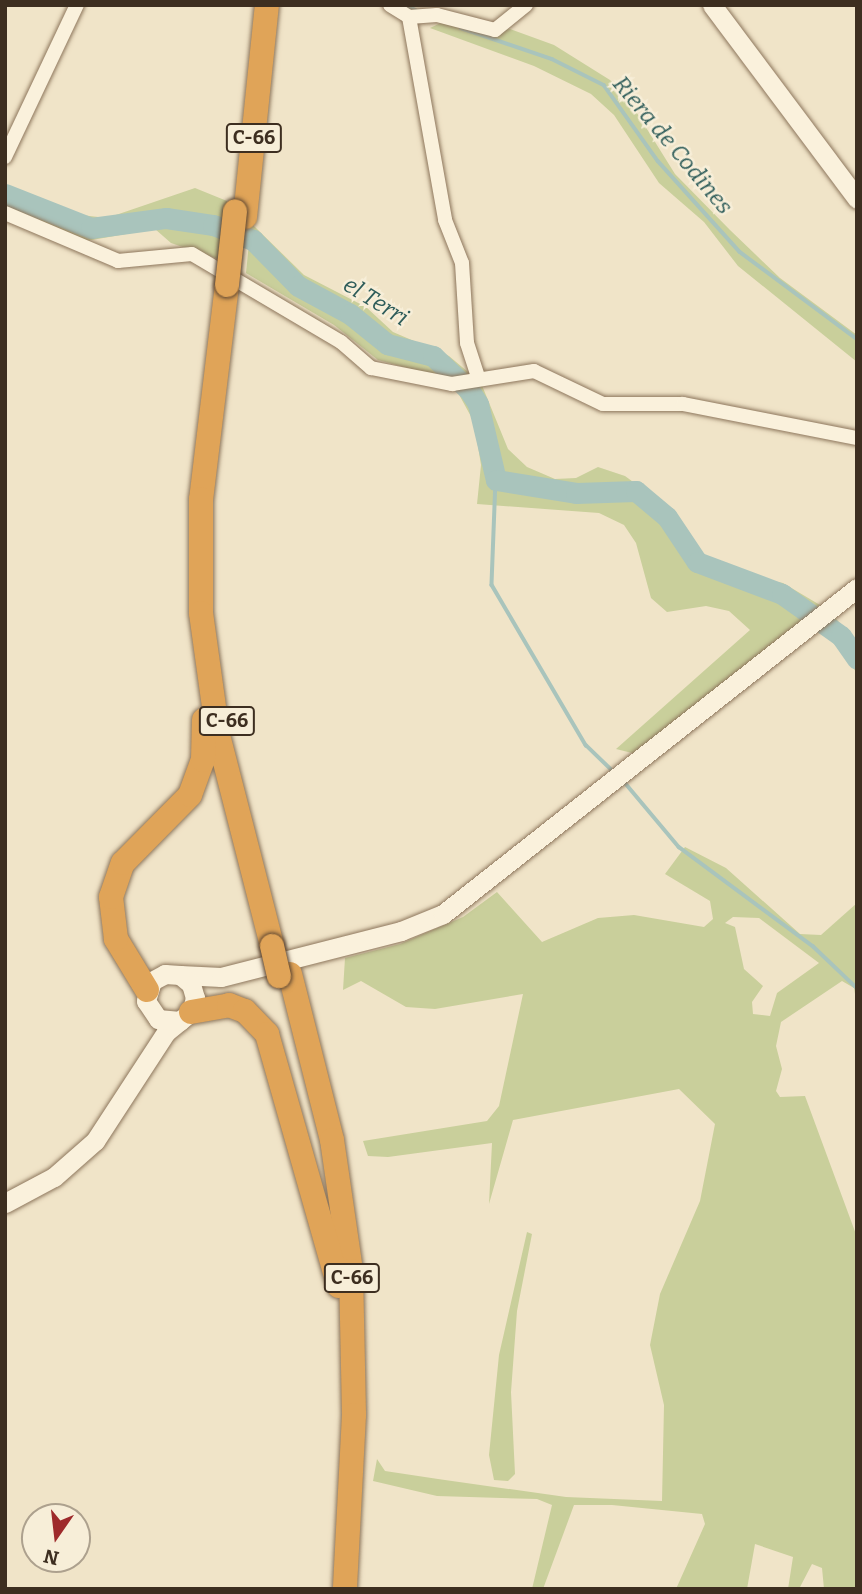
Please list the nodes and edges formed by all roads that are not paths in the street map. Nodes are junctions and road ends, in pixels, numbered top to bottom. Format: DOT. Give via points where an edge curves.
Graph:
graph roads {
  1 [pos="77,5"];
  2 [pos="251,5"];
  3 [pos="260,5"];
  4 [pos="267,5"];
  5 [pos="278,5"];
  6 [pos="390,5"];
  7 [pos="526,5"];
  8 [pos="712,5"];
  9 [pos="409,17"];
  10 [pos="262,60"];
  11 [pos="245,132"];
  12 [pos="5,157"];
  13 [pos="857,199"];
  14 [pos="5,213"];
  15 [pos="240,214"];
  16 [pos="232,288"];
  17 [pos="478,377"];
  18 [pos="857,438"];
  19 [pos="857,588"];
  20 [pos="206,671"];
  21 [pos="277,945"];
  22 [pos="180,975"];
  23 [pos="285,975"];
  24 [pos="221,977"];
  25 [pos="150,1002"];
  26 [pos="189,1010"];
  27 [pos="152,1052"];
  28 [pos="5,1203"];
  29 [pos="339,1286"];
  30 [pos="331,1589"];
  31 [pos="345,1589"];
  1 -- 12 [label="street"];
  2 -- 11 [label="highway"];
  3 -- 11 [label="highway, C-66"];
  4 -- 10 [label="highway, C-66"];
  5 -- 10 [label="highway"];
  6 -- 9 [label="street"];
  7 -- 9 [label="street" via="495,30 437,15"];
  8 -- 13 [label="main road"];
  9 -- 17 [label="street" via="445,220 462,263 467,343"];
  10 -- 15 [label="highway, C-66"];
  11 -- 15 [label="highway"];
  14 -- 17 [label="street" via="118,261 192,254 331,335 371,368 452,384"];
  15 -- 16 [label="highway, C-66"];
  16 -- 20 [label="highway, C-66" via="200,518"];
  16 -- 21 [label="highway, C-66" via="213,493 212,604 225,710"];
  17 -- 18 [label="street" via="534,371 603,404 683,404"];
  19 -- 24 [label="main road" via="443,914 401,931"];
  20 -- 21 [label="highway, C-66"];
  20 -- 25 [label="highway" via="199,775 180,809 123,863 111,897 116,939"];
  21 -- 23 [label="highway, C-66"];
  22 -- 24 [label="main road"];
  22 -- 25 [label="main road" via="158,976"];
  22 -- 26 [label="main road" via="191,984"];
  23 -- 29 [label="highway, C-66" via="325,1167"];
  23 -- 31 [label="highway, C-66" via="332,1140 351,1271 354,1415"];
  24 -- 26 [label="main road"];
  25 -- 26 [label="main road"];
  25 -- 27 [label="main road"];
  26 -- 27 [label="main road"];
  26 -- 29 [label="highway" via="229,1005 251,1015 267,1034"];
  27 -- 28 [label="main road" via="132,1091 94,1141 54,1177"];
  29 -- 30 [label="highway, C-66"];
}
